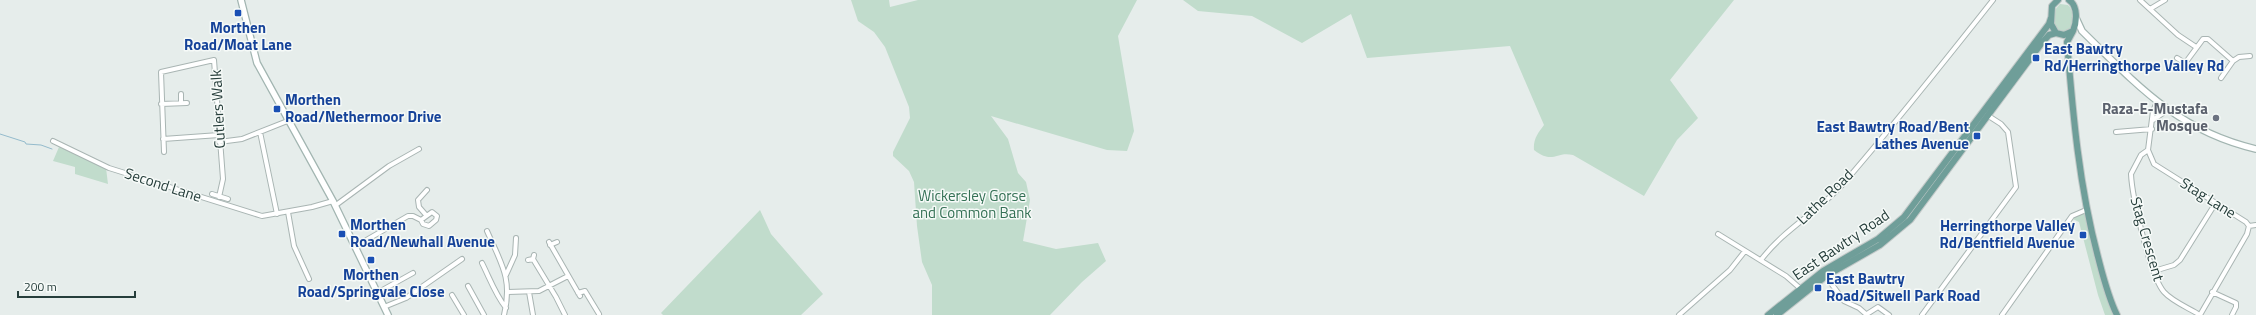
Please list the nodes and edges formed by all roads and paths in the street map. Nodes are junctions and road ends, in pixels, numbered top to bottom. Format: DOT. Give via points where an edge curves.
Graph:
graph roads {
  1 [pos="241,0"];
  2 [pos="1992,0"];
  3 [pos="2050,0"];
  4 [pos="2058,0"];
  5 [pos="2069,0"];
  6 [pos="2076,0"];
  7 [pos="2140,0"];
  8 [pos="2165,0"];
  9 [pos="2052,9"];
  10 [pos="2075,9"];
  11 [pos="2150,10"];
  12 [pos="2051,18"];
  13 [pos="2076,18"];
  14 [pos="2073,31"];
  15 [pos="2082,31"];
  16 [pos="2057,34"];
  17 [pos="2067,42"];
  18 [pos="2196,47"];
  19 [pos="2250,56"];
  20 [pos="2177,58"];
  21 [pos="2233,61"];
  22 [pos="2186,62"];
  23 [pos="2195,69"];
  24 [pos="2221,78"];
  25 [pos="181,94"];
  26 [pos="2157,102"];
  27 [pos="181,103"];
  28 [pos="187,103"];
  29 [pos="161,104"];
  30 [pos="1985,113"];
  31 [pos="2163,113"];
  32 [pos="290,120"];
  33 [pos="2153,120"];
  34 [pos="2152,129"];
  35 [pos="260,132"];
  36 [pos="2116,132"];
  37 [pos="219,135"];
  38 [pos="163,139"];
  39 [pos="53,141"];
  40 [pos="219,142"];
  41 [pos="420,149"];
  42 [pos="2256,149"];
  43 [pos="2148,150"];
  44 [pos="164,152"];
  45 [pos="427,190"];
  46 [pos="212,194"];
  47 [pos="219,197"];
  48 [pos="228,199"];
  49 [pos="334,203"];
  50 [pos="2215,204"];
  51 [pos="2086,210"];
  52 [pos="288,212"];
  53 [pos="277,214"];
  54 [pos="426,215"];
  55 [pos="421,220"];
  56 [pos="2256,225"];
  57 [pos="2249,226"];
  58 [pos="487,231"];
  59 [pos="1718,234"];
  60 [pos="516,238"];
  61 [pos="556,242"];
  62 [pos="356,246"];
  63 [pos="1746,251"];
  64 [pos="532,258"];
  65 [pos="462,259"];
  66 [pos="1761,260"];
  67 [pos="482,263"];
  68 [pos="2154,271"];
  69 [pos="414,273"];
  70 [pos="1824,274"];
  71 [pos="506,276"];
  72 [pos="568,276"];
  73 [pos="309,279"];
  74 [pos="468,286"];
  75 [pos="550,286"];
  76 [pos="1802,290"];
  77 [pos="508,292"];
  78 [pos="529,292"];
  79 [pos="2212,292"];
  80 [pos="377,293"];
  81 [pos="452,294"];
  82 [pos="384,307"];
  83 [pos="506,308"];
  84 [pos="599,314"];
  85 [pos="1865,314"];
  86 [pos="388,315"];
  87 [pos="464,315"];
  88 [pos="484,315"];
  89 [pos="504,315"];
  90 [pos="533,315"];
  91 [pos="565,315"];
  92 [pos="1679,315"];
  93 [pos="1768,315"];
  94 [pos="1777,315"];
  95 [pos="1889,315"];
  96 [pos="1922,315"];
  97 [pos="2002,315"];
  98 [pos="2117,315"];
  99 [pos="2200,315"];
  100 [pos="2232,315"];
  1 -- 32 [label="main road" via="257,63"];
  2 -- 66 [label="street, Lathe Road" via="1841,185 1773,244"];
  3 -- 9 [label="main road"];
  4 -- 9 [label="main road"];
  5 -- 10 [label="main road"];
  6 -- 10 [label="main road"];
  7 -- 11 [label="street"];
  8 -- 11 [label="street"];
  9 -- 12 [label="main road"];
  10 -- 13 [label="main road"];
  11 -- 18 [label="street"];
  12 -- 16 [label="main road" via="2052,29"];
  12 -- 30 [label="main road, East Bawtry Road"];
  13 -- 14 [label="main road"];
  13 -- 15 [label="main road"];
  14 -- 15 [label="main road"];
  14 -- 16 [label="main road" via="2067,35"];
  14 -- 17 [label="main road"];
  15 -- 26 [label="main road"];
  16 -- 17 [label="main road"];
  16 -- 30 [label="main road, East Bawtry Road" via="2044,40"];
  17 -- 51 [label="main road" via="2075,139"];
  18 -- 21 [label="street" via="2203,39 2208,39"];
  18 -- 22 [label="street"];
  19 -- 21 [label="street"];
  20 -- 22 [label="street"];
  21 -- 24 [label="street"];
  22 -- 23 [label="street"];
  25 -- 27 [label="street"];
  26 -- 33 [label="street"];
  26 -- 42 [label="main road" via="2208,134"];
  27 -- 28 [label="street"];
  27 -- 29 [label="street"];
  29 -- 37 [label="street, Cutlers Walk" via="161,72 214,60"];
  29 -- 38 [label="street, Cutlers Walk"];
  30 -- 70 [label="main road, East Bawtry Road" via="1921,198 1896,225 1878,240"];
  30 -- 96 [label="street" via="2008,132 2016,187"];
  31 -- 33 [label="street"];
  32 -- 35 [label="street"];
  32 -- 49 [label="main road"];
  33 -- 34 [label="street"];
  34 -- 36 [label="street"];
  34 -- 43 [label="street"];
  35 -- 40 [label="street" via="242,139"];
  35 -- 53 [label="street"];
  37 -- 38 [label="street"];
  37 -- 40 [label="street, Cutlers Walk"];
  38 -- 44 [label="street, Cutlers Walk"];
  39 -- 53 [label="street, Second Lane" via="93,162 179,191 262,216"];
  40 -- 47 [label="street, Cutlers Walk" via="223,179"];
  41 -- 49 [label="street" via="389,166"];
  43 -- 50 [label="street, Stag Lane" via="2157,166"];
  43 -- 68 [label="street, Stag Crescent" via="2141,154 2131,174 2141,225"];
  45 -- 54 [label="street" via="418,200"];
  46 -- 47 [label="street"];
  47 -- 48 [label="street"];
  49 -- 52 [label="street, Second Lane"];
  49 -- 62 [label="main road"];
  50 -- 57 [label="street, Stag Lane"];
  50 -- 68 [label="street" via="2180,260 2174,265"];
  51 -- 97 [label="street" via="2072,216"];
  51 -- 98 [label="main road"];
  52 -- 53 [label="street, Second Lane"];
  52 -- 73 [label="street" via="293,241"];
  54 -- 55 [label="street"];
  54 -- 55 [label="street" via="434,213 437,218 427,226"];
  55 -- 62 [label="street" via="408,216"];
  56 -- 57 [label="street"];
  57 -- 79 [label="street, Stag Lane" via="2247,234"];
  58 -- 71 [label="street"];
  59 -- 63 [label="street"];
  60 -- 71 [label="street" via="515,255"];
  61 -- 72 [label="street" via="550,243"];
  62 -- 80 [label="main road"];
  63 -- 66 [label="street"];
  63 -- 92 [label="street" via="1730,270"];
  64 -- 75 [label="street"];
  65 -- 82 [label="street" via="406,298"];
  66 -- 76 [label="street"];
  67 -- 83 [label="street" via="494,292"];
  68 -- 99 [label="street, Stag Crescent" via="2167,295"];
  69 -- 80 [label="street"];
  70 -- 76 [label="main road, East Bawtry Road"];
  70 -- 85 [label="street" via="1844,301"];
  71 -- 77 [label="street"];
  72 -- 75 [label="street"];
  72 -- 84 [label="street" via="579,295 584,290"];
  74 -- 88 [label="street"];
  75 -- 78 [label="street"];
  75 -- 91 [label="street"];
  76 -- 93 [label="main road, East Bawtry Road"];
  76 -- 94 [label="main road, East Bawtry Road"];
  77 -- 78 [label="street"];
  77 -- 83 [label="street"];
  78 -- 90 [label="street"];
  79 -- 99 [label="street, Stag Lane"];
  79 -- 100 [label="street" via="2236,303"];
  80 -- 82 [label="main road"];
  81 -- 87 [label="street"];
  82 -- 86 [label="main road"];
  83 -- 89 [label="street"];
  85 -- 95 [label="street" via="1878,307"];
}
